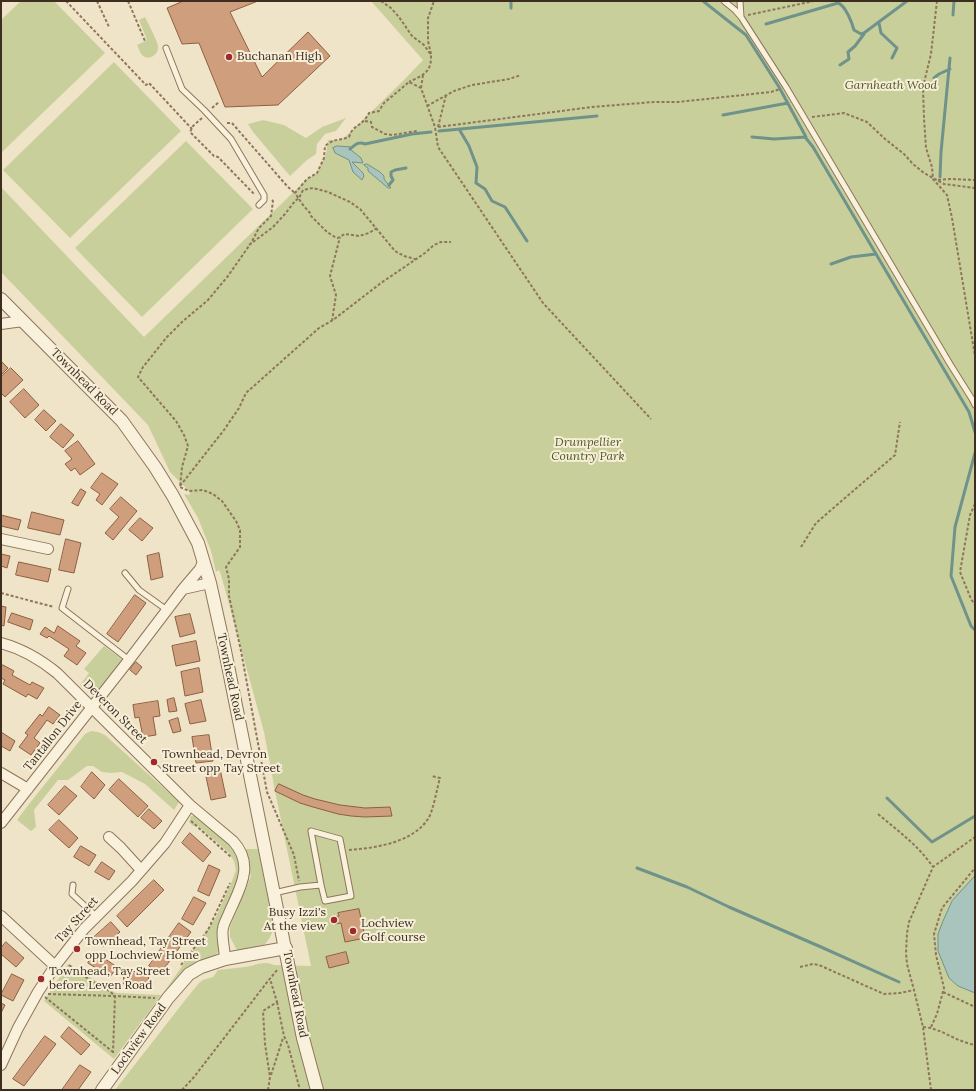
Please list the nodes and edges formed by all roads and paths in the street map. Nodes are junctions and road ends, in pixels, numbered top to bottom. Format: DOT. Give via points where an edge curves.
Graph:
graph roads {
  1 [pos="66,1"];
  2 [pos="98,1"];
  3 [pos="128,1"];
  4 [pos="381,1"];
  5 [pos="434,1"];
  6 [pos="724,1"];
  7 [pos="740,1"];
  8 [pos="814,1"];
  9 [pos="936,1"];
  10 [pos="741,17"];
  11 [pos="109,27"];
  12 [pos="145,40"];
  13 [pos="166,48"];
  14 [pos="431,55"];
  15 [pos="423,75"];
  16 [pos="521,75"];
  17 [pos="409,82"];
  18 [pos="421,88"];
  19 [pos="776,90"];
  20 [pos="446,95"];
  21 [pos="427,106"];
  22 [pos="805,118"];
  23 [pos="365,120"];
  24 [pos="197,122"];
  25 [pos="218,124"];
  26 [pos="434,127"];
  27 [pos="438,127"];
  28 [pos="192,129"];
  29 [pos="417,131"];
  30 [pos="933,178"];
  31 [pos="937,180"];
  32 [pos="975,180"];
  33 [pos="975,188"];
  34 [pos="295,193"];
  35 [pos="264,195"];
  36 [pos="299,198"];
  37 [pos="259,205"];
  38 [pos="377,228"];
  39 [pos="340,237"];
  40 [pos="451,242"];
  41 [pos="248,246"];
  42 [pos="415,259"];
  43 [pos="1,298"];
  44 [pos="23,321"];
  45 [pos="332,321"];
  46 [pos="1,324"];
  47 [pos="975,356"];
  48 [pos="975,405"];
  49 [pos="651,419"];
  50 [pos="900,422"];
  51 [pos="176,491"];
  52 [pos="975,504"];
  53 [pos="1,539"];
  54 [pos="801,547"];
  55 [pos="48,549"];
  56 [pos="203,562"];
  57 [pos="125,573"];
  58 [pos="210,583"];
  59 [pos="68,589"];
  60 [pos="183,589"];
  61 [pos="1,593"];
  62 [pos="975,605"];
  63 [pos="62,608"];
  64 [pos="167,610"];
  65 [pos="1,643"];
  66 [pos="128,660"];
  67 [pos="92,707"];
  68 [pos="1,773"];
  69 [pos="432,776"];
  70 [pos="28,789"];
  71 [pos="190,805"];
  72 [pos="184,814"];
  73 [pos="878,814"];
  74 [pos="1,823"];
  75 [pos="109,837"];
  76 [pos="975,837"];
  77 [pos="342,851"];
  78 [pos="232,858"];
  79 [pos="933,867"];
  80 [pos="975,868"];
  81 [pos="141,870"];
  82 [pos="231,880"];
  83 [pos="73,885"];
  84 [pos="321,885"];
  85 [pos="300,887"];
  86 [pos="274,893"];
  87 [pos="1,916"];
  88 [pos="96,916"];
  89 [pos="286,954"];
  90 [pos="225,959"];
  91 [pos="57,962"];
  92 [pos="180,967"];
  93 [pos="800,967"];
  94 [pos="270,979"];
  95 [pos="914,990"];
  96 [pos="944,992"];
  97 [pos="115,996"];
  98 [pos="277,1002"];
  99 [pos="152,1004"];
  100 [pos="975,1007"];
  101 [pos="923,1027"];
  102 [pos="931,1027"];
  103 [pos="284,1036"];
  104 [pos="975,1045"];
  105 [pos="113,1053"];
  106 [pos="124,1059"];
  107 [pos="1,1065"];
  108 [pos="270,1076"];
  109 [pos="102,1090"];
  110 [pos="182,1090"];
  111 [pos="268,1090"];
  112 [pos="300,1090"];
  113 [pos="317,1090"];
  114 [pos="931,1090"];
  1 -- 28 [label="path" via="146,86 149,83"];
  2 -- 11 [label="path"];
  3 -- 12 [label="path"];
  4 -- 14 [label="path" via="391,8 412,36 424,45"];
  5 -- 14 [label="path" via="428,18"];
  6 -- 10 [label="lane"];
  7 -- 10 [label="lane"];
  8 -- 10 [label="path"];
  9 -- 30 [label="path" via="931,54 923,87 926,148"];
  10 -- 22 [label="lane"];
  13 -- 25 [label="lane" via="182,88"];
  14 -- 15 [label="path" via="428,71"];
  15 -- 17 [label="path"];
  15 -- 18 [label="path"];
  16 -- 20 [label="path" via="472,85"];
  17 -- 18 [label="path"];
  17 -- 23 [label="path" via="378,111 369,113"];
  18 -- 21 [label="path"];
  19 -- 27 [label="path" via="678,102 592,107"];
  20 -- 21 [label="path"];
  20 -- 27 [label="path"];
  21 -- 26 [label="path"];
  22 -- 30 [label="path" via="844,113 867,122 924,174"];
  22 -- 48 [label="lane"];
  23 -- 29 [label="path" via="385,134"];
  23 -- 34 [label="path" via="351,131 349,137 333,140 325,146 324,158 317,173 307,179"];
  24 -- 28 [label="path"];
  25 -- 34 [label="path" via="232,123"];
  25 -- 35 [label="lane" via="231,139"];
  26 -- 27 [label="path"];
  26 -- 49 [label="path" via="438,147 543,303"];
  28 -- 37 [label="path" via="190,132 257,197 255,200"];
  30 -- 31 [label="path"];
  30 -- 47 [label="path" via="947,195"];
  31 -- 32 [label="path"];
  31 -- 33 [label="path" via="944,184"];
  34 -- 36 [label="path"];
  35 -- 37 [label="lane" via="264,200"];
  35 -- 41 [label="path" via="273,201 271,216 259,228"];
  36 -- 38 [label="path" via="303,190 313,188 328,192 360,208"];
  36 -- 39 [label="path" via="311,216 327,232"];
  36 -- 41 [label="path" via="273,227"];
  38 -- 39 [label="path" via="359,236 346,234"];
  38 -- 42 [label="path" via="396,251"];
  39 -- 45 [label="path" via="330,276 336,295"];
  40 -- 42 [label="path" via="434,245"];
  41 -- 51 [label="path" via="208,300 167,337 138,377 176,421 188,446"];
  42 -- 45 [label="path"];
  43 -- 44 [label="street, Townhead Road"];
  44 -- 46 [label="street"];
  44 -- 51 [label="street, Townhead Road" via="122,421"];
  45 -- 51 [label="path" via="319,328 246,393 224,430"];
  50 -- 54 [label="path" via="895,455 816,523"];
  51 -- 56 [label="street, Townhead Road" via="198,543"];
  51 -- 85 [label="path" via="203,490 213,494 231,513 240,530 240,548 226,567 229,596 267,792 294,855"];
  52 -- 62 [label="path" via="970,515 960,572"];
  53 -- 55 [label="street"];
  56 -- 58 [label="street, Townhead Road"];
  56 -- 60 [label="street, Tantallon Drive"];
  57 -- 64 [label="lane" via="139,590"];
  58 -- 60 [label="street"];
  58 -- 86 [label="street, Townhead Road"];
  59 -- 63 [label="lane"];
  60 -- 64 [label="street, Tantallon Drive"];
  61 -- 63 [label="path"];
  63 -- 66 [label="lane"];
  64 -- 66 [label="street, Tantallon Drive"];
  65 -- 67 [label="street, Deveron Street" via="44,662"];
  66 -- 67 [label="street, Tantallon Drive"];
  67 -- 70 [label="street, Tantallon Drive"];
  67 -- 71 [label="street, Deveron Street"];
  68 -- 70 [label="street"];
  69 -- 77 [label="path" via="440,778 432,809 428,819 412,834 385,845"];
  70 -- 74 [label="street, Tantallon Drive"];
  71 -- 72 [label="street, Tay Street"];
  71 -- 90 [label="street, Deveron Street" via="239,847 245,866 243,880 223,928"];
  72 -- 78 [label="path"];
  72 -- 81 [label="street, Tay Street" via="165,843"];
  73 -- 79 [label="path" via="912,842"];
  75 -- 81 [label="street"];
  76 -- 79 [label="path"];
  77 -- 84 [label="lane" via="351,896 325,900"];
  77 -- 84 [label="lane" via="340,839 311,831"];
  79 -- 95 [label="path" via="909,922 907,933 907,964"];
  80 -- 96 [label="path" via="942,908 934,934"];
  81 -- 88 [label="street, Tay Street"];
  82 -- 92 [label="path" via="208,930"];
  83 -- 88 [label="lane" via="72,894"];
  84 -- 85 [label="lane"];
  85 -- 86 [label="lane"];
  86 -- 89 [label="street, Townhead Road"];
  87 -- 91 [label="street"];
  88 -- 91 [label="street, Tay Street"];
  89 -- 90 [label="street, Lochview Road"];
  89 -- 94 [label="path"];
  89 -- 113 [label="street, Townhead Road" via="303,1038"];
  90 -- 106 [label="street, Lochview Road" via="201,967 184,978"];
  91 -- 97 [label="path"];
  91 -- 107 [label="street, Tay Street" via="18,1028"];
  93 -- 95 [label="path" via="813,964 825,967 884,994"];
  94 -- 98 [label="path"];
  94 -- 110 [label="path"];
  95 -- 101 [label="path"];
  96 -- 100 [label="path"];
  96 -- 102 [label="path"];
  97 -- 99 [label="path" via="157,998"];
  97 -- 105 [label="path"];
  97 -- 105 [label="path" via="42,995"];
  98 -- 103 [label="path"];
  98 -- 108 [label="path" via="264,1012"];
  101 -- 102 [label="path"];
  101 -- 114 [label="path"];
  102 -- 104 [label="path"];
  103 -- 108 [label="path"];
  103 -- 112 [label="path"];
  105 -- 106 [label="path"];
  106 -- 109 [label="street, Lochview Road"];
  108 -- 111 [label="path"];
}
